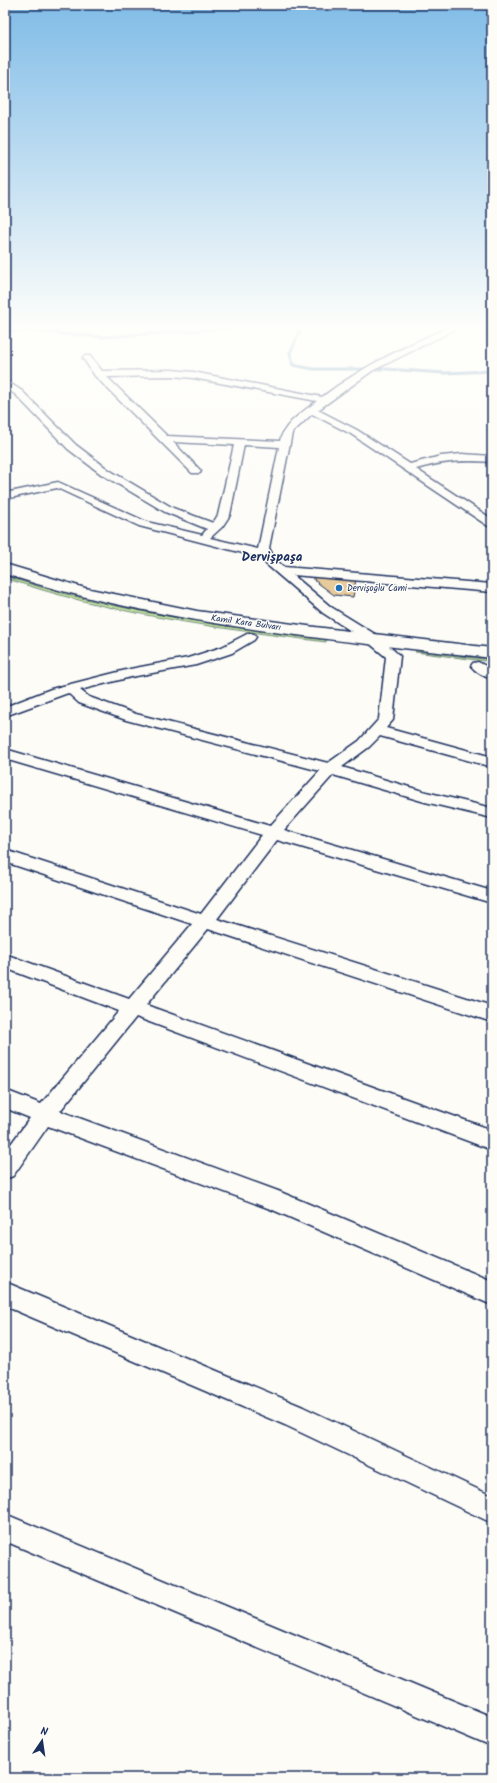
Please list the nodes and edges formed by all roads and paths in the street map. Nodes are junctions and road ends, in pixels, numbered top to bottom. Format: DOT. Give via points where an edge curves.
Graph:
graph roads {
  1 [pos="34,408"];
  2 [pos="132,408"];
  3 [pos="311,410"];
  4 [pos="163,439"];
  5 [pos="240,442"];
  6 [pos="284,444"];
  7 [pos="491,459"];
  8 [pos="408,468"];
  9 [pos="196,471"];
  10 [pos="5,496"];
  11 [pos="492,524"];
  12 [pos="215,528"];
  13 [pos="204,538"];
  14 [pos="266,555"];
  15 [pos="5,569"];
  16 [pos="280,570"];
  17 [pos="5,584"];
  18 [pos="492,588"];
  19 [pos="249,637"];
  20 [pos="373,639"];
  21 [pos="492,653"];
  22 [pos="393,656"];
  23 [pos="487,670"];
  24 [pos="71,689"];
  25 [pos="5,712"];
  26 [pos="376,730"];
  27 [pos="5,754"];
  28 [pos="492,762"];
  29 [pos="330,769"];
  30 [pos="492,813"];
  31 [pos="273,833"];
  32 [pos="5,856"];
  33 [pos="492,897"];
  34 [pos="204,921"];
  35 [pos="5,960"];
  36 [pos="133,1008"];
  37 [pos="492,1014"];
  38 [pos="5,1099"];
  39 [pos="44,1115"];
  40 [pos="492,1140"];
  41 [pos="5,1169"];
  42 [pos="5,1294"];
  43 [pos="492,1294"];
  44 [pos="492,1510"];
  45 [pos="5,1527"];
  46 [pos="492,1732"];
  1 -- 12 [label="street" via="72,446 105,472 169,510"];
  2 -- 4 [label="street"];
  3 -- 6 [label="street" via="294,424 287,433"];
  3 -- 8 [label="street" via="354,432"];
  4 -- 5 [label="street"];
  4 -- 9 [label="street"];
  5 -- 6 [label="street"];
  5 -- 12 [label="street" via="224,515"];
  6 -- 14 [label="street" via="263,548"];
  7 -- 8 [label="street" via="441,459"];
  8 -- 11 [label="street"];
  10 -- 13 [label="street" via="58,485 143,524"];
  12 -- 13 [label="street"];
  13 -- 14 [label="street"];
  14 -- 16 [label="street"];
  15 -- 20 [label="main road, Kamil Kara Bulvarı" via="96,596 170,611"];
  16 -- 18 [label="street"];
  16 -- 20 [label="street" via="327,610"];
  17 -- 19 [label="main road, Kamil Kara Bulvarı" via="130,618"];
  19 -- 22 [label="main road, Kamil Kara Bulvarı"];
  19 -- 24 [label="street" via="227,650 191,662 130,673"];
  20 -- 21 [label="main road, Kamil Kara Bulvarı"];
  20 -- 22 [label="street"];
  22 -- 23 [label="main road, Kamil Kara Bulvarı"];
  22 -- 26 [label="street" via="386,720"];
  24 -- 25 [label="street" via="56,692"];
  24 -- 29 [label="street" via="84,700 131,716"];
  26 -- 28 [label="street"];
  26 -- 29 [label="street" via="364,744"];
  27 -- 31 [label="street"];
  29 -- 30 [label="street" via="425,797"];
  29 -- 31 [label="street"];
  31 -- 33 [label="street"];
  31 -- 34 [label="street"];
  32 -- 34 [label="street"];
  34 -- 36 [label="street"];
  34 -- 37 [label="street"];
  35 -- 36 [label="street"];
  36 -- 39 [label="street"];
  36 -- 40 [label="street"];
  38 -- 39 [label="street"];
  39 -- 41 [label="street"];
  39 -- 43 [label="street" via="278,1201"];
  42 -- 44 [label="street" via="294,1416"];
  45 -- 46 [label="street"];
}
